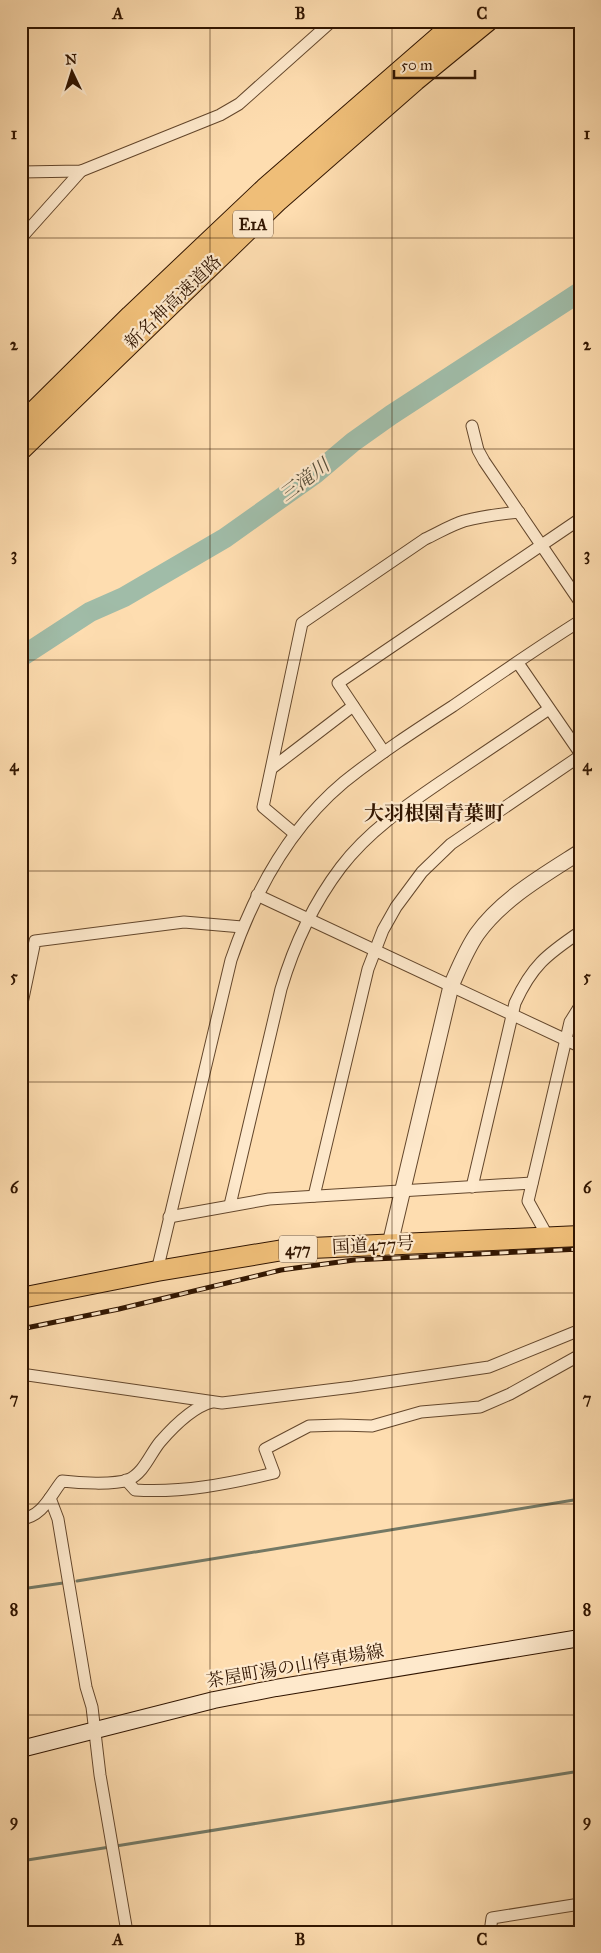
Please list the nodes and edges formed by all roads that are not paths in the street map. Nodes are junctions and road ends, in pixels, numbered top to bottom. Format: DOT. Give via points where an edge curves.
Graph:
graph roads {
  1 [pos="332,21"];
  2 [pos="458,21"];
  3 [pos="487,21"];
  4 [pos="81,171"];
  5 [pos="21,172"];
  6 [pos="21,238"];
  7 [pos="472,426"];
  8 [pos="24,438"];
  9 [pos="519,512"];
  10 [pos="580,519"];
  11 [pos="541,545"];
  12 [pos="580,602"];
  13 [pos="580,621"];
  14 [pos="518,662"];
  15 [pos="352,706"];
  16 [pos="549,709"];
  17 [pos="384,752"];
  18 [pos="580,755"];
  19 [pos="272,768"];
  20 [pos="295,834"];
  21 [pos="580,852"];
  22 [pos="257,895"];
  23 [pos="308,919"];
  24 [pos="242,927"];
  25 [pos="580,932"];
  26 [pos="375,950"];
  27 [pos="451,986"];
  28 [pos="580,1006"];
  29 [pos="21,1008"];
  30 [pos="511,1014"];
  31 [pos="565,1038"];
  32 [pos="580,1045"];
  33 [pos="532,1184"];
  34 [pos="472,1187"];
  35 [pos="402,1191"];
  36 [pos="314,1196"];
  37 [pos="230,1205"];
  38 [pos="169,1217"];
  39 [pos="580,1236"];
  40 [pos="548,1237"];
  41 [pos="390,1244"];
  42 [pos="157,1271"];
  43 [pos="21,1298"];
  44 [pos="580,1330"];
  45 [pos="580,1355"];
  46 [pos="21,1374"];
  47 [pos="212,1402"];
  48 [pos="126,1480"];
  49 [pos="50,1498"];
  50 [pos="21,1519"];
  51 [pos="580,1638"];
  52 [pos="95,1731"];
  53 [pos="21,1749"];
  54 [pos="580,1904"];
  55 [pos="127,1932"];
  56 [pos="490,1932"];
  1 -- 4 [label="street" via="239,104 220,115"];
  2 -- 8 [label="highway, 新名神高速道路 / E1A" via="265,189 131,316"];
  3 -- 8 [label="highway, 新名神高速道路 / E1A" via="278,200"];
  4 -- 5 [label="street"];
  4 -- 6 [label="street"];
  7 -- 9 [label="street" via="484,462"];
  9 -- 11 [label="street"];
  9 -- 19 [label="street" via="463,521 444,530 302,623"];
  10 -- 11 [label="street"];
  11 -- 12 [label="street"];
  11 -- 15 [label="street" via="338,683"];
  13 -- 14 [label="street"];
  14 -- 16 [label="street"];
  14 -- 17 [label="street"];
  15 -- 17 [label="street"];
  15 -- 19 [label="street"];
  16 -- 18 [label="street"];
  16 -- 23 [label="street" via="381,826 341,866"];
  17 -- 20 [label="street" via="343,784"];
  18 -- 26 [label="street" via="451,844 434,860 396,907"];
  19 -- 20 [label="street" via="263,806"];
  20 -- 22 [label="street"];
  21 -- 27 [label="street" via="518,894 489,920 470,944"];
  22 -- 23 [label="street"];
  22 -- 24 [label="street"];
  23 -- 26 [label="street"];
  23 -- 37 [label="street" via="281,989"];
  24 -- 29 [label="street" via="184,922 35,941"];
  24 -- 38 [label="street" via="225,981"];
  25 -- 30 [label="street" via="535,967"];
  26 -- 27 [label="street"];
  26 -- 36 [label="street" via="359,1003"];
  27 -- 30 [label="street"];
  27 -- 35 [label="street"];
  28 -- 31 [label="street"];
  30 -- 31 [label="street"];
  30 -- 34 [label="street"];
  31 -- 32 [label="street"];
  31 -- 33 [label="street"];
  33 -- 34 [label="street"];
  33 -- 40 [label="street" via="528,1201"];
  34 -- 35 [label="street"];
  35 -- 36 [label="street"];
  35 -- 41 [label="street"];
  36 -- 37 [label="street"];
  37 -- 38 [label="street"];
  38 -- 42 [label="street"];
  39 -- 40 [label="highway, 国道477号 / 477"];
  40 -- 41 [label="highway, 国道477号 / 477"];
  41 -- 42 [label="highway, 国道477号 / 477" via="289,1250"];
  42 -- 43 [label="highway, 国道477号 / 477"];
  44 -- 47 [label="street" via="488,1367 316,1392"];
  45 -- 48 [label="street" via="480,1407 421,1412 372,1426 302,1429 265,1449 274,1474 213,1486 170,1490 135,1490"];
  46 -- 47 [label="street"];
  47 -- 48 [label="street" via="182,1420 161,1441 140,1471"];
  48 -- 49 [label="street" via="101,1483 62,1481"];
  49 -- 50 [label="street" via="36,1514"];
  49 -- 52 [label="street" via="58,1519"];
  51 -- 52 [label="main road, 茶屋町湯の山停車場線" via="276,1688 214,1700"];
  52 -- 53 [label="main road, 茶屋町湯の山停車場線"];
  52 -- 55 [label="street"];
  54 -- 56 [label="street" via="492,1918"];
}
